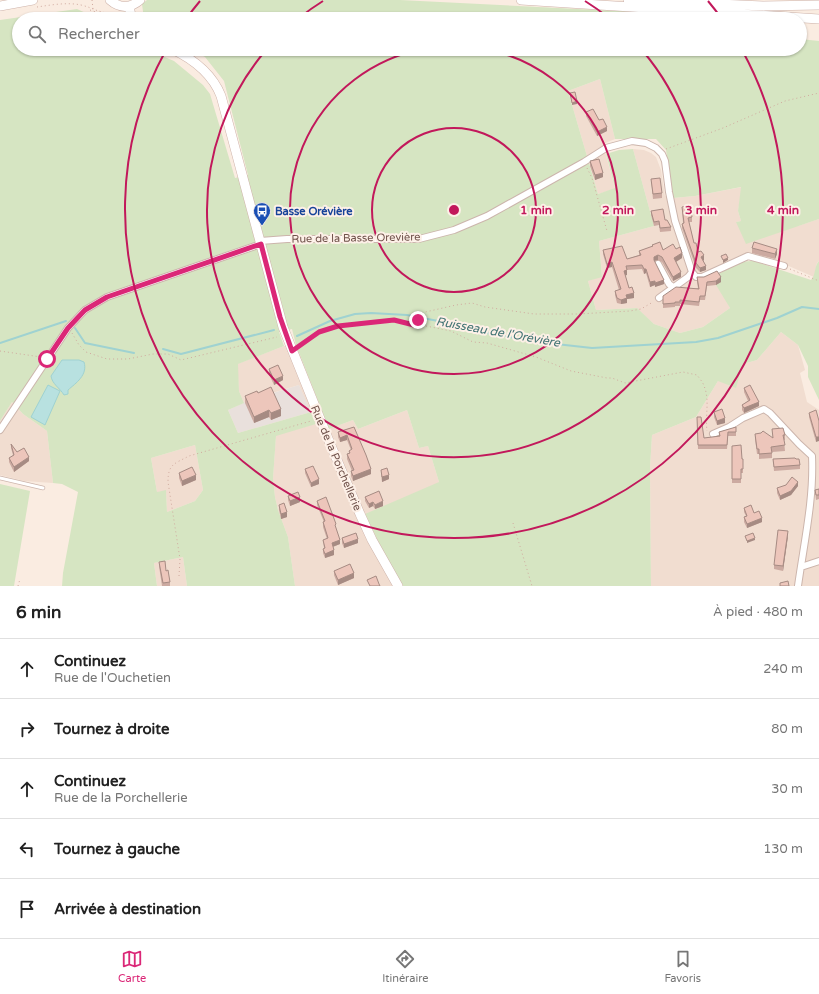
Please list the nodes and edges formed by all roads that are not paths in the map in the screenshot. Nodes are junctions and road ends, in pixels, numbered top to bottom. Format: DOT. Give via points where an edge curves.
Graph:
graph roads {
  1 [pos="110,0"];
  2 [pos="140,0"];
  3 [pos="521,0"];
  4 [pos="536,0"];
  5 [pos="628,0"];
  6 [pos="33,4"];
  7 [pos="819,5"];
  8 [pos="0,6"];
  9 [pos="129,7"];
  10 [pos="130,12"];
  11 [pos="715,12"];
  12 [pos="807,18"];
  13 [pos="819,19"];
  14 [pos="186,56"];
  15 [pos="261,242"];
  16 [pos="658,264"];
  17 [pos="784,266"];
  18 [pos="692,272"];
  19 [pos="673,287"];
  20 [pos="659,298"];
  21 [pos="0,430"];
  22 [pos="713,434"];
  23 [pos="0,478"];
  24 [pos="43,488"];
  25 [pos="819,561"];
  26 [pos="801,567"];
  27 [pos="398,586"];
  28 [pos="798,586"];
  1 -- 9 [label="street" via="120,6"];
  2 -- 9 [label="street"];
  3 -- 4 [label="street"];
  4 -- 11 [label="street"];
  5 -- 7 [label="street" via="763,6"];
  6 -- 8 [label="street"];
  9 -- 10 [label="street"];
  12 -- 13 [label="street"];
  14 -- 15 [label="street, Rue de la Porchellerie" via="211,79 219,92"];
  15 -- 18 [label="street, Rue de la Basse Orevière" via="287,239 419,239 454,230 488,216 606,148 632,141 656,148 665,161 675,221"];
  15 -- 21 [label="street, Rue de la Basse Orevière" via="107,297 85,310 68,328"];
  15 -- 27 [label="street, Rue de la Porchellerie" via="282,331 372,540"];
  16 -- 19 [label="street"];
  17 -- 18 [label="street" via="748,256 702,277"];
  18 -- 19 [label="street"];
  19 -- 20 [label="street"];
  22 -- 26 [label="street" via="764,409 812,456 813,473"];
  23 -- 24 [label="lane"];
  25 -- 26 [label="street"];
  26 -- 28 [label="street"];
}
